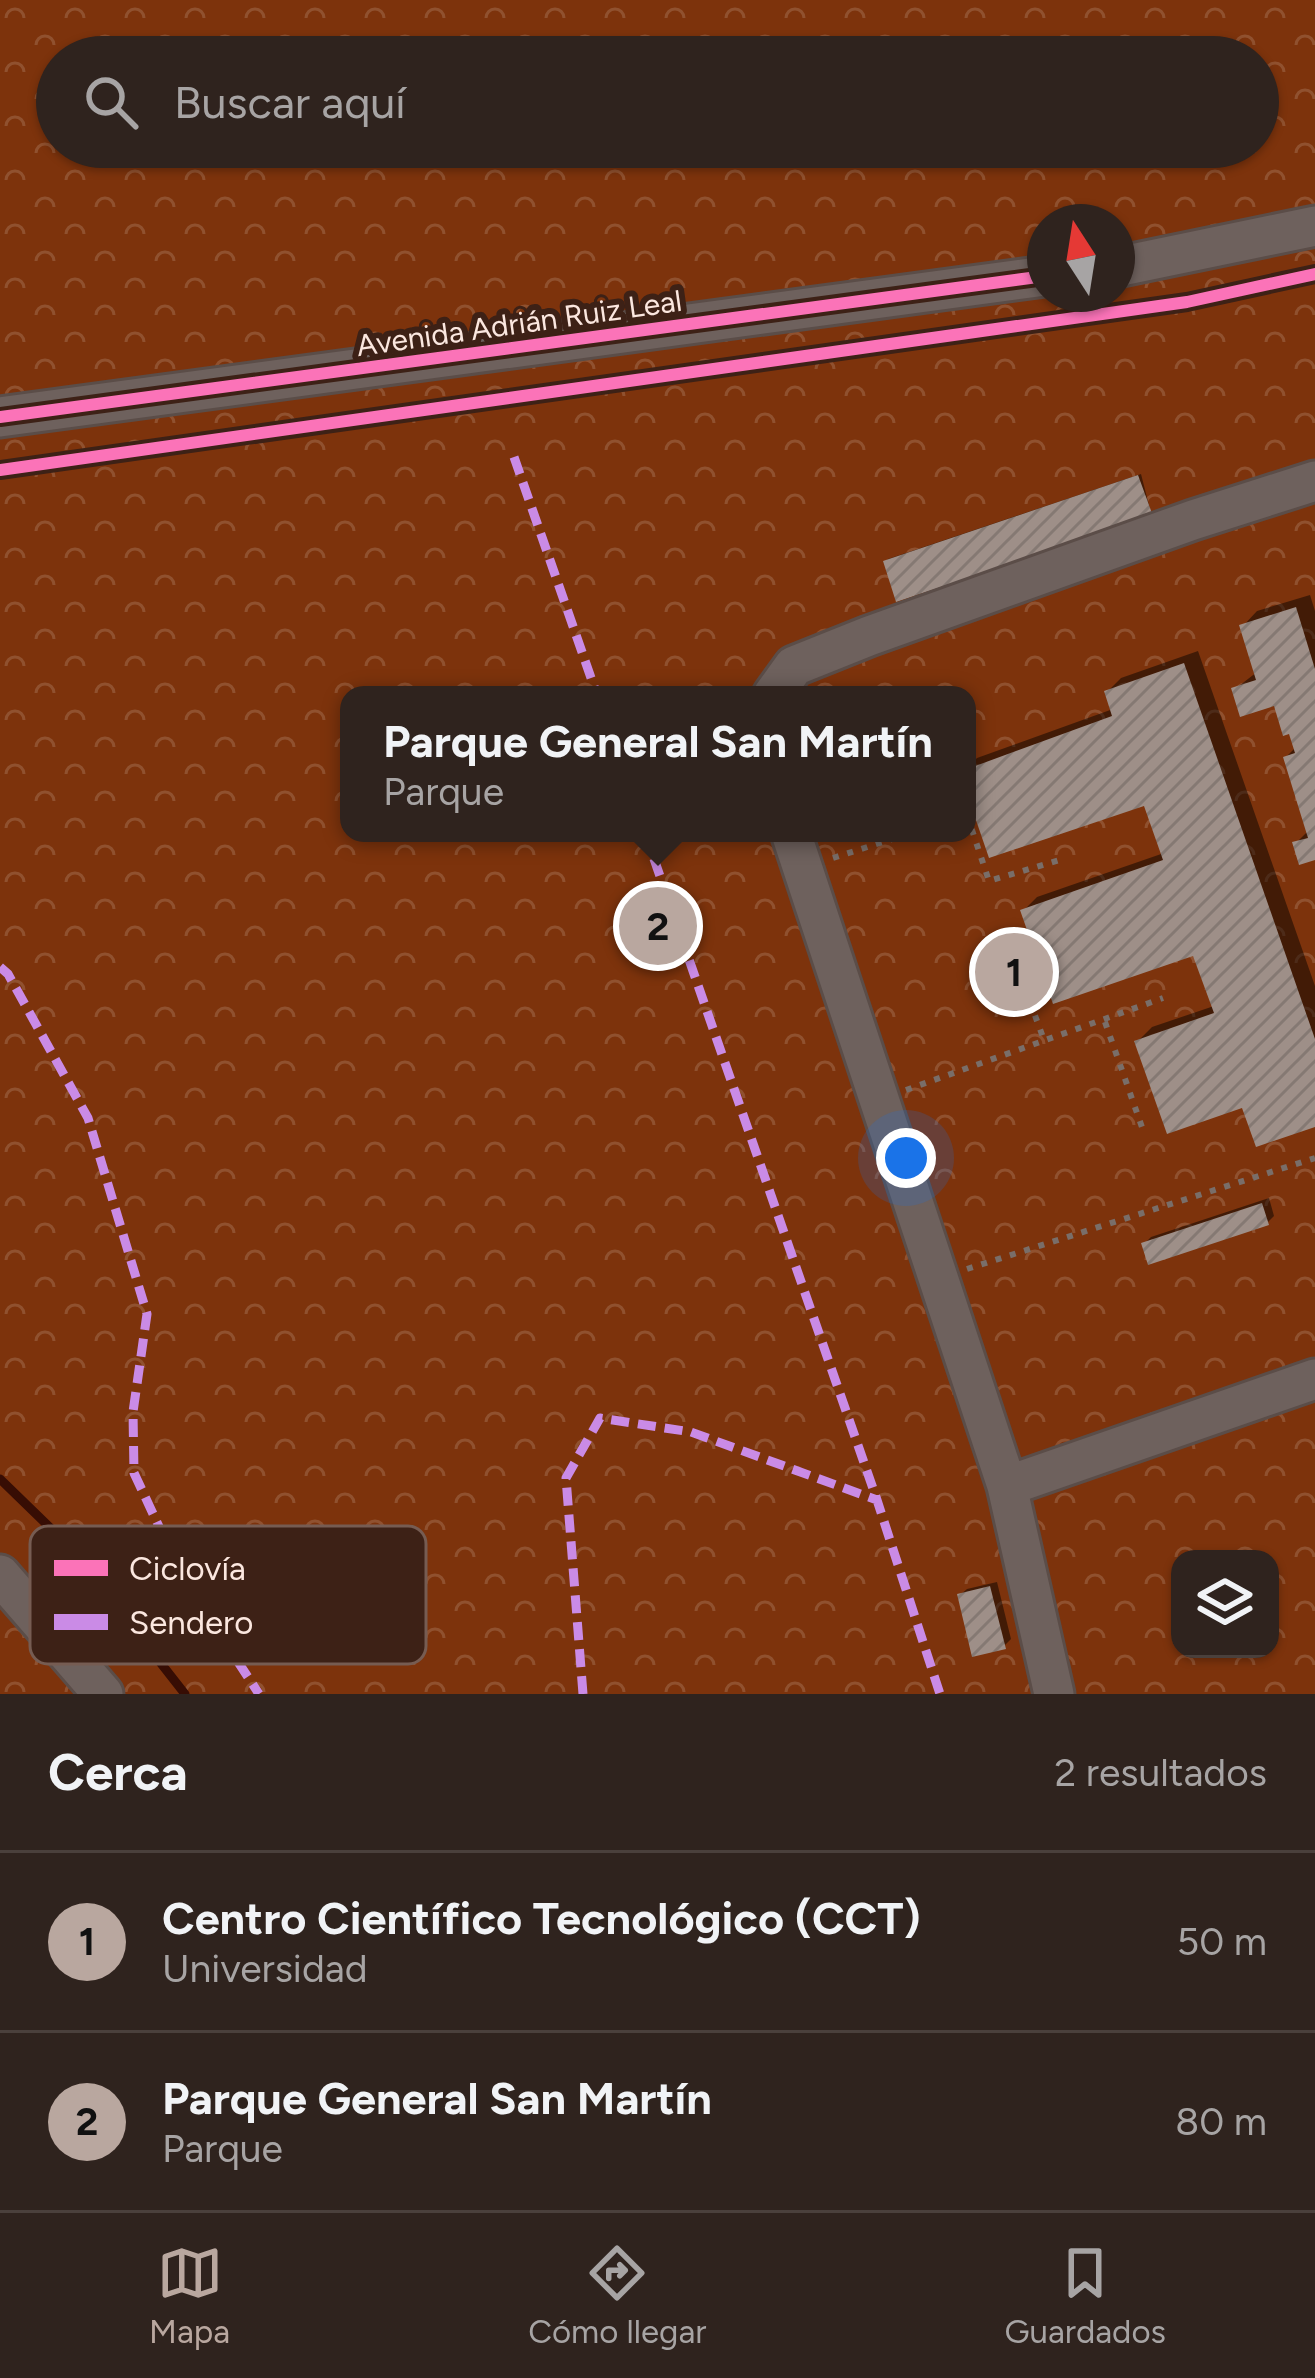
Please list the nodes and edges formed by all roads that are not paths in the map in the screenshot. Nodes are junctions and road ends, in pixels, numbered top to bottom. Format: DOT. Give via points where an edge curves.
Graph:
graph roads {
  1 [pos="1315,226"];
  2 [pos="1135,262"];
  3 [pos="1027,278"];
  4 [pos="0,417"];
  5 [pos="1315,481"];
  6 [pos="780,686"];
  7 [pos="796,851"];
  8 [pos="1315,1379"];
  9 [pos="1007,1486"];
  10 [pos="0,1574"];
  11 [pos="30,1609"];
  12 [pos="77,1664"];
  13 [pos="103,1694"];
  14 [pos="1054,1694"];
  1 -- 2 [label="street"];
  3 -- 4 [label="street, Avenida Adrián Ruiz Leal"];
  5 -- 6 [label="street" via="869,636 794,666"];
  7 -- 9 [label="street"];
  8 -- 9 [label="street"];
  9 -- 14 [label="street"];
  10 -- 11 [label="street"];
  12 -- 13 [label="street"];
}
